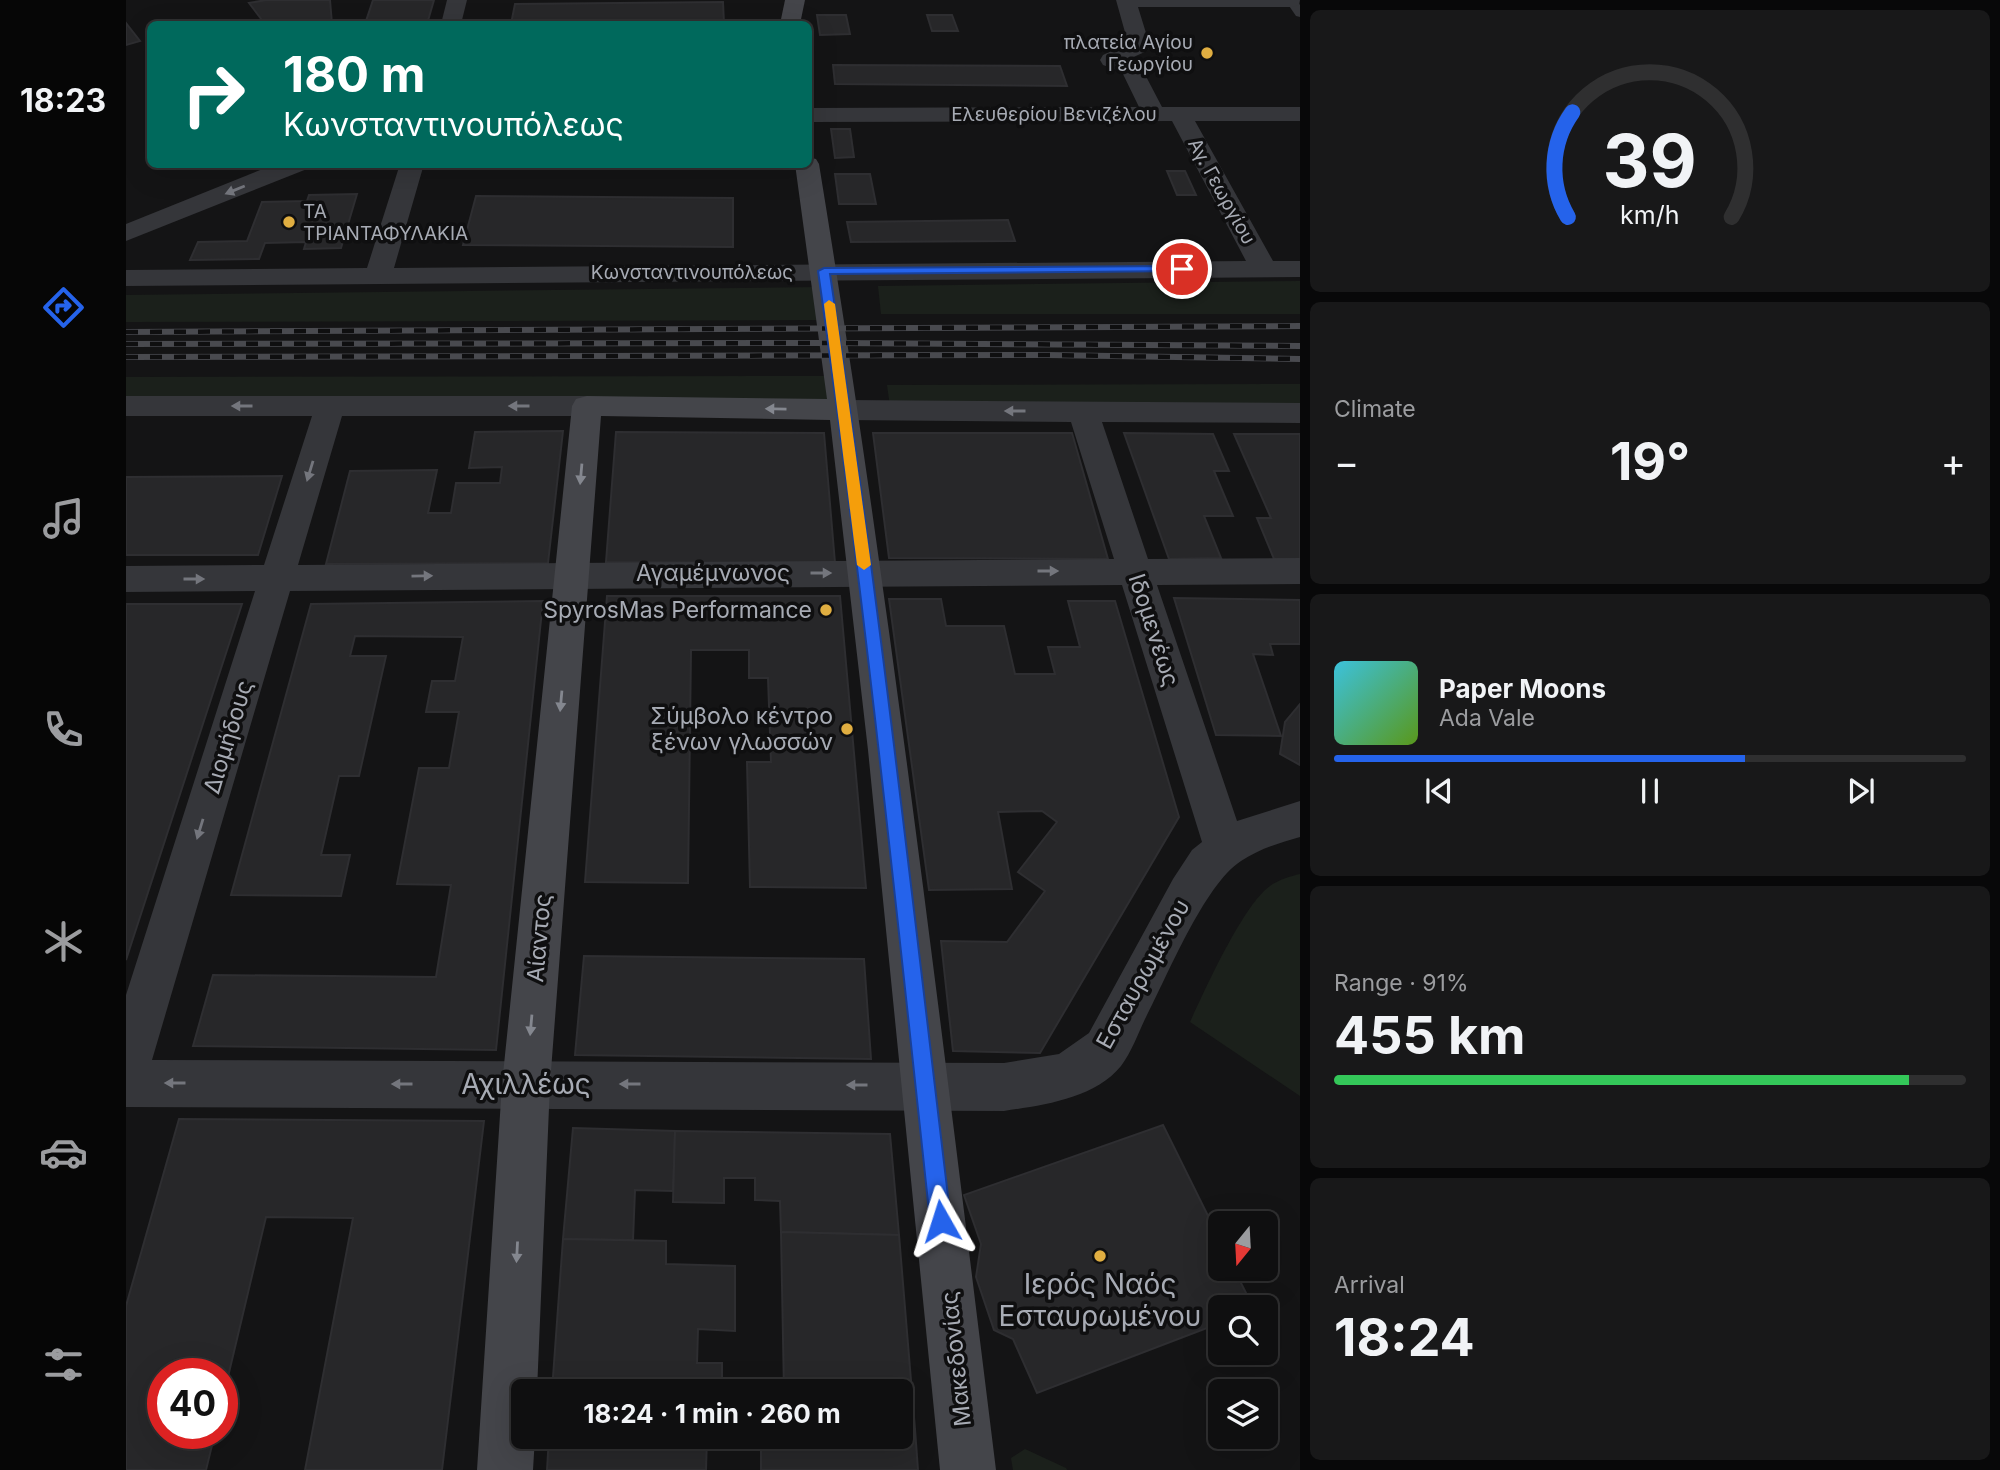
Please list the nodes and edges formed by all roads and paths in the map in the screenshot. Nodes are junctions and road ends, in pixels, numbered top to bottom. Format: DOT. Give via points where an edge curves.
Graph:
graph roads {
  1 [pos="457,0"];
  2 [pos="795,0"];
  3 [pos="1127,1"];
  4 [pos="1294,5"];
  5 [pos="452,21"];
  6 [pos="791,21"];
  7 [pos="1154,114"];
  8 [pos="1180,114"];
  9 [pos="1300,114"];
  10 [pos="812,115"];
  11 [pos="288,168"];
  12 [pos="411,168"];
  13 [pos="808,168"];
  14 [pos="126,233"];
  15 [pos="1300,268"];
  16 [pos="1264,269"];
  17 [pos="824,271"];
  18 [pos="379,274"];
  19 [pos="126,278"];
  20 [pos="126,406"];
  21 [pos="330,406"];
  22 [pos="587,406"];
  23 [pos="844,410"];
  24 [pos="1083,411"];
  25 [pos="1300,413"];
  26 [pos="1135,571"];
  27 [pos="1300,571"];
  28 [pos="865,572"];
  29 [pos="572,574"];
  30 [pos="277,578"];
  31 [pos="126,579"];
  32 [pos="1300,819"];
  33 [pos="1225,848"];
  34 [pos="126,1068"];
  35 [pos="126,1083"];
  36 [pos="526,1084"];
  37 [pos="925,1085"];
  38 [pos="505,1470"];
  39 [pos="968,1470"];
  1 -- 5 [label="street"];
  2 -- 6 [label="street"];
  3 -- 4 [label="street"];
  3 -- 7 [label="street" via="1139,46 1111,60 1131,68"];
  7 -- 8 [label="street, Ελευθερίου Βενιζέλου"];
  7 -- 10 [label="street, Ελευθερίου Βενιζέλου"];
  8 -- 9 [label="street, Ελευθερίου Βενιζέλου"];
  8 -- 16 [label="street, Αγ. Γεωργίου"];
  11 -- 14 [label="street, one-way"];
  12 -- 18 [label="street"];
  13 -- 17 [label="street, Μακεδονίας"];
  15 -- 16 [label="street, Κωνσταντινουπόλεως"];
  16 -- 17 [label="street, Κωνσταντινουπόλεως"];
  17 -- 18 [label="street, Κωνσταντινουπόλεως"];
  17 -- 23 [label="street, Μακεδονίας"];
  18 -- 19 [label="street, Κωνσταντινουπόλεως"];
  21 -- 20 [label="street, one-way"];
  22 -- 21 [label="street, one-way"];
  21 -- 30 [label="street, Διομήδους, one-way"];
  23 -- 22 [label="street, one-way"];
  22 -- 29 [label="street, Αίαντος, one-way"];
  24 -- 23 [label="street, one-way"];
  23 -- 28 [label="street, Μακεδονίας"];
  24 -- 25 [label="street"];
  24 -- 26 [label="street, Ιδομενέως"];
  26 -- 27 [label="street, Αγαμέμνωνος"];
  28 -- 26 [label="street, Αγαμέμνωνος, one-way"];
  26 -- 33 [label="street, Ιδομενέως"];
  29 -- 28 [label="street, Αγαμέμνωνος, one-way"];
  28 -- 37 [label="street, Μακεδονίας"];
  30 -- 29 [label="street, Αγαμέμνωνος, one-way"];
  29 -- 36 [label="street, Αίαντος, one-way"];
  31 -- 30 [label="street, Αγαμέμνωνος, one-way"];
  30 -- 34 [label="street, Διομήδους, one-way"];
  32 -- 33 [label="street, Εσταυρωμένου" via="1258,831"];
  33 -- 37 [label="street, Εσταυρωμένου" via="1207,864 1188,893 1118,1027 1087,1067 1061,1079 1004,1087"];
  36 -- 35 [label="street, Αχιλλέως, one-way"];
  37 -- 36 [label="street, Αχιλλέως, one-way"];
  36 -- 38 [label="street, Αίαντος, one-way"];
  37 -- 39 [label="street, Μακεδονίας"];
}
